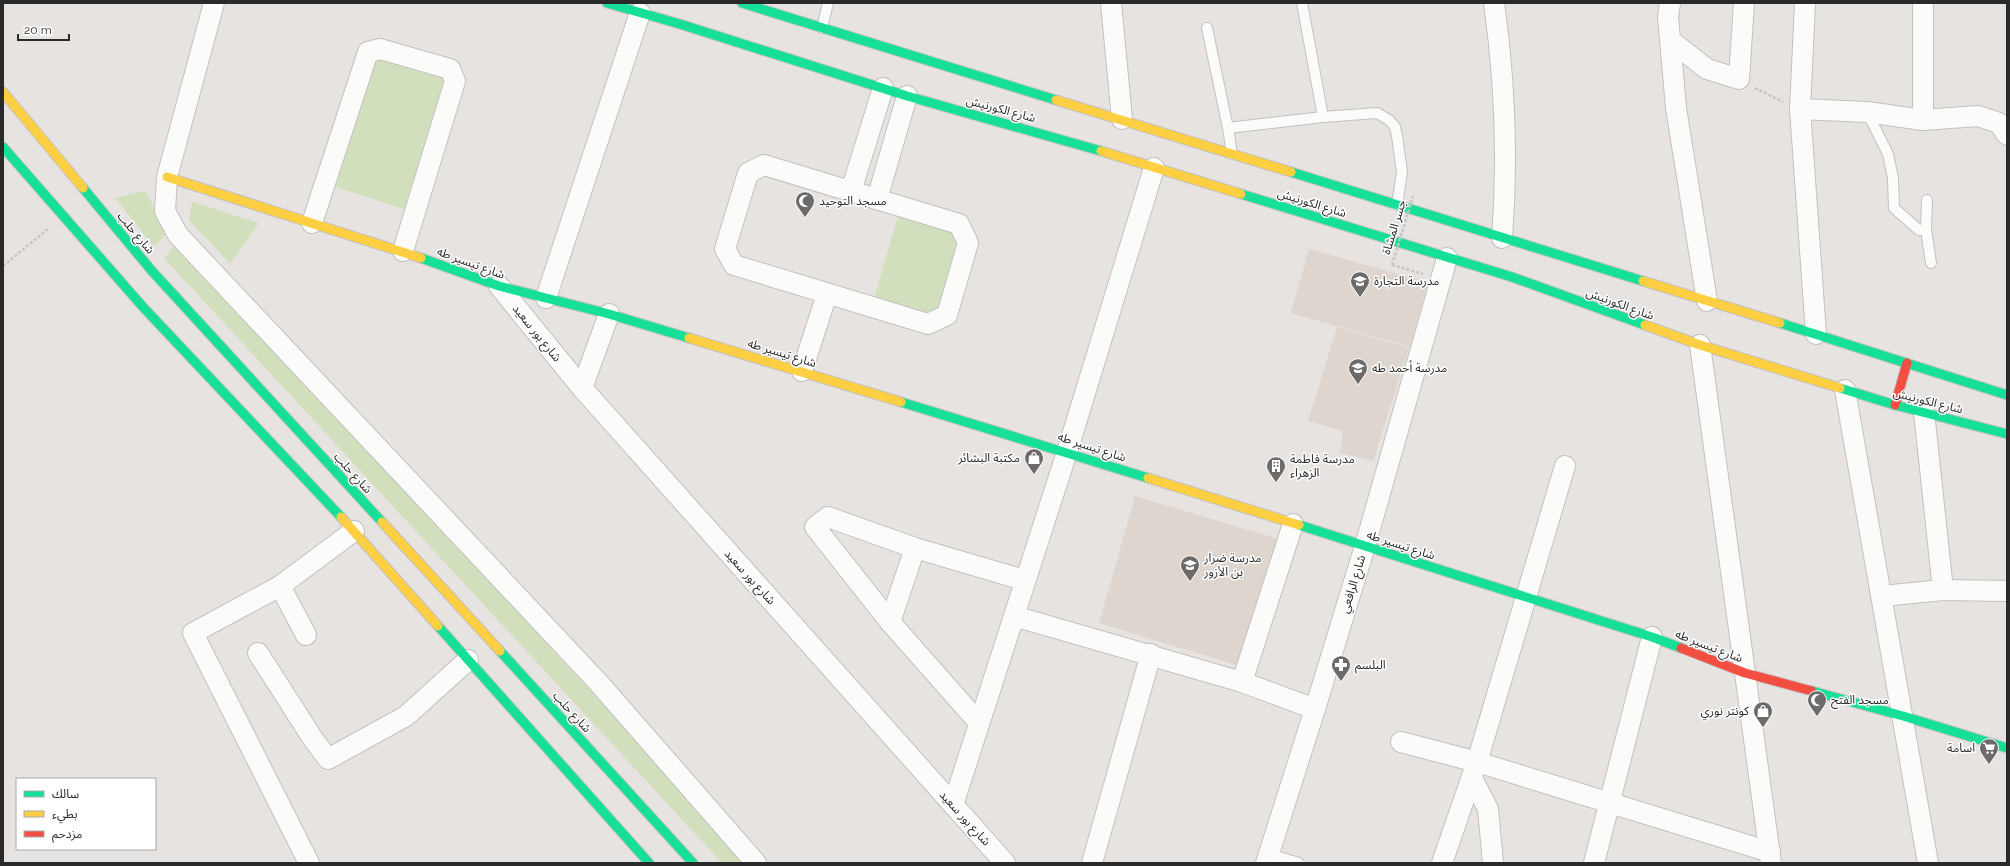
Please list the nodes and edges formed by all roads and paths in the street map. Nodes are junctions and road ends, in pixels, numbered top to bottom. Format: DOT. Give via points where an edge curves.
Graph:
graph roads {
  1 [pos="214,3"];
  2 [pos="607,3"];
  3 [pos="742,3"];
  4 [pos="828,3"];
  5 [pos="1111,3"];
  6 [pos="1302,3"];
  7 [pos="1494,3"];
  8 [pos="1670,3"];
  9 [pos="1744,3"];
  10 [pos="1805,3"];
  11 [pos="1924,3"];
  12 [pos="640,13"];
  13 [pos="822,28"];
  14 [pos="1207,28"];
  15 [pos="1671,41"];
  16 [pos="1739,79"];
  17 [pos="883,88"];
  18 [pos="3,92"];
  19 [pos="907,96"];
  20 [pos="1800,109"];
  21 [pos="1868,112"];
  22 [pos="1323,117"];
  23 [pos="1122,119"];
  24 [pos="1923,120"];
  25 [pos="1228,128"];
  26 [pos="2007,135"];
  27 [pos="3,147"];
  28 [pos="1232,154"];
  29 [pos="1154,168"];
  30 [pos="167,177"];
  31 [pos="850,191"];
  32 [pos="1413,196"];
  33 [pos="876,199"];
  34 [pos="1927,200"];
  35 [pos="1397,205"];
  36 [pos="63,216"];
  37 [pos="312,223"];
  38 [pos="1926,230"];
  39 [pos="1502,238"];
  40 [pos="403,251"];
  41 [pos="1447,258"];
  42 [pos="1932,263"];
  43 [pos="3,266"];
  44 [pos="1423,274"];
  45 [pos="499,286"];
  46 [pos="827,294"];
  47 [pos="546,298"];
  48 [pos="1707,301"];
  49 [pos="610,314"];
  50 [pos="1816,334"];
  51 [pos="1700,345"];
  52 [pos="1907,363"];
  53 [pos="802,371"];
  54 [pos="582,388"];
  55 [pos="1845,390"];
  56 [pos="2007,395"];
  57 [pos="1895,405"];
  58 [pos="1924,412"];
  59 [pos="2007,434"];
  60 [pos="1067,452"];
  61 [pos="1565,466"];
  62 [pos="1293,524"];
  63 [pos="354,531"];
  64 [pos="1365,546"];
  65 [pos="915,548"];
  66 [pos="1024,580"];
  67 [pos="280,586"];
  68 [pos="1943,590"];
  69 [pos="2007,591"];
  70 [pos="1882,596"];
  71 [pos="1526,598"];
  72 [pos="1014,616"];
  73 [pos="890,622"];
  74 [pos="306,635"];
  75 [pos="1652,637"];
  76 [pos="258,653"];
  77 [pos="1151,654"];
  78 [pos="468,660"];
  79 [pos="1745,673"];
  80 [pos="1242,682"];
  81 [pos="1316,709"];
  82 [pos="1903,716"];
  83 [pos="979,723"];
  84 [pos="1401,742"];
  85 [pos="2007,748"];
  86 [pos="1475,770"];
  87 [pos="1610,803"];
  88 [pos="953,804"];
  89 [pos="1268,858"];
  90 [pos="1771,858"];
  91 [pos="309,863"];
  92 [pos="649,863"];
  93 [pos="693,863"];
  94 [pos="756,863"];
  95 [pos="1005,863"];
  96 [pos="1092,863"];
  97 [pos="1299,863"];
  98 [pos="1442,863"];
  99 [pos="1493,863"];
  100 [pos="1594,863"];
  101 [pos="1928,863"];
  1 -- 30 [label="street"];
  2 -- 12 [label="main road, شارع الكورنيش"];
  3 -- 13 [label="main road, شارع الكورنيش"];
  4 -- 13 [label="lane"];
  5 -- 23 [label="street"];
  6 -- 22 [label="lane"];
  7 -- 39 [label="street" via="1505,123 1506,186"];
  8 -- 15 [label="street" via="1668,17"];
  9 -- 16 [label="street"];
  10 -- 20 [label="street"];
  11 -- 24 [label="street"];
  12 -- 17 [label="main road, شارع الكورنيش" via="684,24"];
  12 -- 47 [label="street"];
  13 -- 23 [label="main road, شارع الكورنيش"];
  14 -- 25 [label="lane"];
  15 -- 16 [label="street" via="1707,69"];
  15 -- 48 [label="street" via="1676,108"];
  16 -- 20 [label="path" via="1775,99"];
  17 -- 19 [label="main road, شارع الكورنيش"];
  17 -- 31 [label="street"];
  18 -- 93 [label="main road, شارع حلب" via="152,271"];
  19 -- 29 [label="main road, شارع الكورنيش" via="1031,130"];
  19 -- 33 [label="street"];
  20 -- 21 [label="street"];
  20 -- 50 [label="street"];
  21 -- 24 [label="street"];
  21 -- 38 [label="lane" via="1888,154 1894,178 1894,208 1919,230"];
  22 -- 25 [label="lane"];
  22 -- 35 [label="lane" via="1377,113 1395,127 1402,172"];
  23 -- 28 [label="main road, شارع الكورنيش"];
  24 -- 26 [label="street" via="1978,116 1999,123"];
  25 -- 28 [label="lane"];
  27 -- 36 [label="main road"];
  28 -- 35 [label="main road, شارع الكورنيش"];
  29 -- 41 [label="main road, شارع الكورنيش"];
  29 -- 60 [label="street"];
  30 -- 37 [label="main road, شارع تيسير طه"];
  30 -- 94 [label="street" via="165,211 178,235 597,682"];
  31 -- 33 [label="street"];
  31 -- 46 [label="street" via="764,165 748,173 725,249 734,265"];
  32 -- 44 [label="path, جسر المشاة, bridge" via="1392,265"];
  33 -- 46 [label="street" via="959,224 968,243 947,315 928,324"];
  34 -- 38 [label="lane"];
  35 -- 39 [label="main road, شارع الكورنيش"];
  36 -- 43 [label="path"];
  36 -- 63 [label="main road" via="143,307"];
  37 -- 40 [label="main road, شارع تيسير طه"];
  37 -- 40 [label="street" via="368,52 380,49 450,69 456,81"];
  38 -- 42 [label="lane"];
  39 -- 48 [label="main road, شارع الكورنيش"];
  40 -- 45 [label="main road, شارع تيسير طه"];
  41 -- 51 [label="main road, شارع الكورنيش" via="1512,278"];
  41 -- 64 [label="street, شارع الرافعي"];
  45 -- 47 [label="main road, شارع تيسير طه"];
  45 -- 54 [label="street, شارع بور سعيد"];
  46 -- 53 [label="street"];
  47 -- 49 [label="main road, شارع تيسير طه"];
  48 -- 50 [label="main road, شارع الكورنيش"];
  49 -- 53 [label="main road, شارع تيسير طه"];
  49 -- 54 [label="street"];
  50 -- 52 [label="main road, شارع الكورنيش"];
  51 -- 55 [label="main road, شارع الكورنيش"];
  51 -- 79 [label="street"];
  52 -- 56 [label="main road, شارع الكورنيش"];
  52 -- 57 [label="main road"];
  53 -- 60 [label="main road, شارع تيسير طه"];
  54 -- 88 [label="street, شارع بور سعيد"];
  55 -- 57 [label="main road, شارع الكورنيش"];
  55 -- 70 [label="street"];
  57 -- 58 [label="main road, شارع الكورنيش"];
  58 -- 59 [label="main road, شارع الكورنيش"];
  58 -- 68 [label="street"];
  60 -- 62 [label="main road, شارع تيسير طه"];
  60 -- 66 [label="street"];
  61 -- 71 [label="street"];
  62 -- 64 [label="main road, شارع تيسير طه"];
  62 -- 80 [label="street"];
  63 -- 67 [label="street"];
  63 -- 78 [label="main road"];
  64 -- 71 [label="main road, شارع تيسير طه"];
  64 -- 81 [label="street, شارع الرافعي"];
  65 -- 66 [label="street"];
  65 -- 73 [label="street"];
  65 -- 73 [label="street" via="828,517 815,527"];
  66 -- 72 [label="street"];
  67 -- 74 [label="street"];
  67 -- 91 [label="street" via="193,634"];
  68 -- 69 [label="street"];
  68 -- 70 [label="street"];
  70 -- 82 [label="street"];
  71 -- 75 [label="main road, شارع تيسير طه"];
  71 -- 86 [label="street"];
  72 -- 77 [label="street"];
  72 -- 83 [label="street"];
  73 -- 83 [label="street"];
  75 -- 79 [label="main road, شارع تيسير طه"];
  75 -- 87 [label="street"];
  76 -- 78 [label="street" via="328,759 406,716"];
  77 -- 80 [label="street"];
  77 -- 96 [label="street"];
  78 -- 92 [label="main road"];
  79 -- 82 [label="main road, شارع تيسير طه"];
  79 -- 90 [label="street"];
  80 -- 81 [label="street"];
  81 -- 89 [label="street, شارع الرافعي"];
  82 -- 85 [label="main road, شارع تيسير طه"];
  82 -- 101 [label="street"];
  83 -- 88 [label="street"];
  84 -- 86 [label="street"];
  86 -- 87 [label="street"];
  86 -- 98 [label="street"];
  86 -- 99 [label="street" via="1488,809"];
  87 -- 90 [label="street"];
  87 -- 100 [label="street"];
  88 -- 95 [label="street, شارع بور سعيد"];
  89 -- 97 [label="lane"];
}
